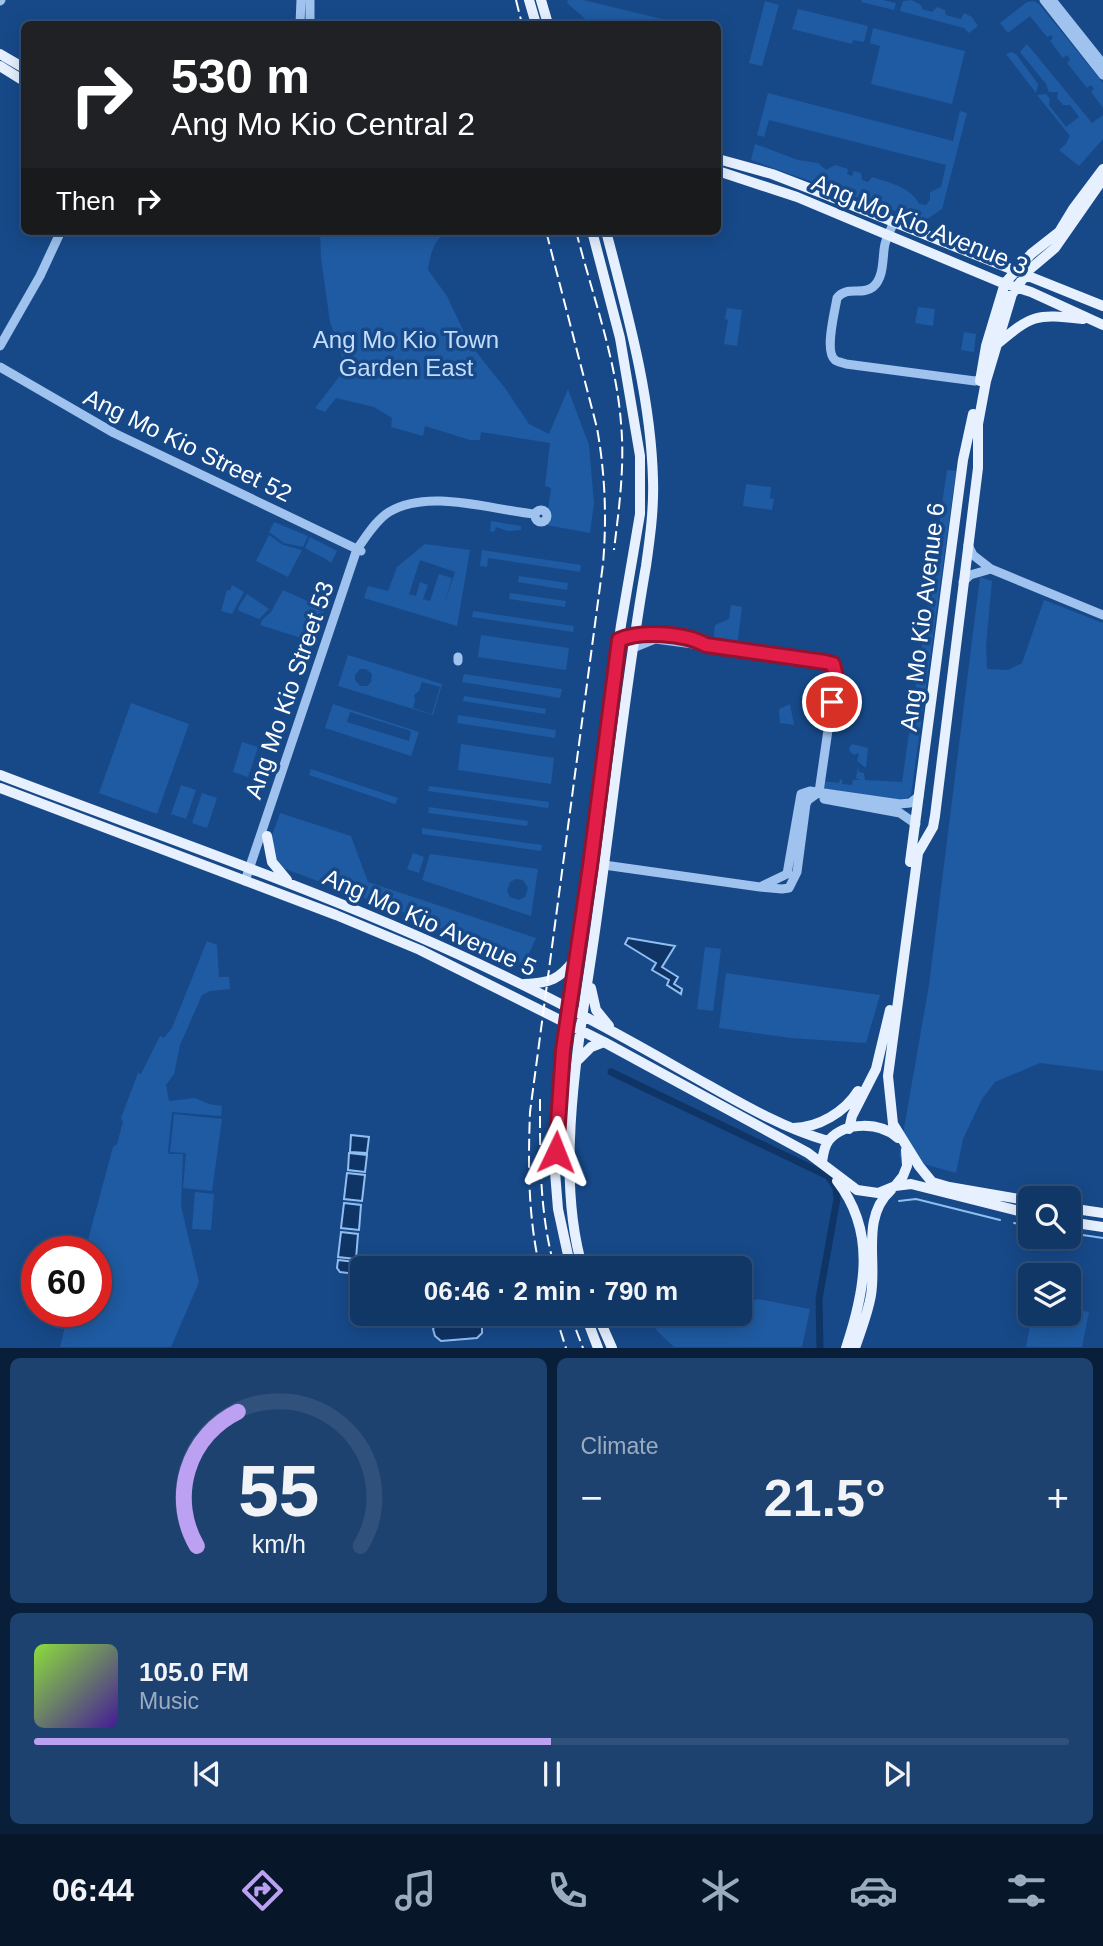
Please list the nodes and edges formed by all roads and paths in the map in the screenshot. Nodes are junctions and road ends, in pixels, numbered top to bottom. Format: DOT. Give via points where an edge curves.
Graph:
graph roads {
  1 [pos="301,0"];
  2 [pos="310,0"];
  3 [pos="529,0"];
  4 [pos="541,0"];
  5 [pos="1044,0"];
  6 [pos="1052,0"];
  7 [pos="300,21"];
  8 [pos="310,21"];
  9 [pos="535,21"];
  10 [pos="547,21"];
  11 [pos="0,54"];
  12 [pos="1103,64"];
  13 [pos="0,66"];
  14 [pos="21,66"];
  15 [pos="1103,75"];
  16 [pos="21,79"];
  17 [pos="721,160"];
  18 [pos="1103,169"];
  19 [pos="721,172"];
  20 [pos="1103,179"];
  21 [pos="894,222"];
  22 [pos="59,235"];
  23 [pos="593,235"];
  24 [pos="607,235"];
  25 [pos="888,235"];
  26 [pos="1031,254"];
  27 [pos="1044,258"];
  28 [pos="997,264"];
  29 [pos="973,269"];
  30 [pos="1020,274"];
  31 [pos="1011,285"];
  32 [pos="1072,293"];
  33 [pos="998,302"];
  34 [pos="1103,306"];
  35 [pos="16,317"];
  36 [pos="1099,323"];
  37 [pos="0,338"];
  38 [pos="996,345"];
  39 [pos="0,346"];
  40 [pos="0,367"];
  41 [pos="978,383"];
  42 [pos="535,516"];
  43 [pos="968,543"];
  44 [pos="360,550"];
  45 [pos="991,569"];
  46 [pos="963,583"];
  47 [pos="1103,615"];
  48 [pos="635,634"];
  49 [pos="619,640"];
  50 [pos="706,645"];
  51 [pos="633,648"];
  52 [pos="610,714"];
  53 [pos="624,716"];
  54 [pos="0,775"];
  55 [pos="0,788"];
  56 [pos="816,795"];
  57 [pos="919,796"];
  58 [pos="59,797"];
  59 [pos="54,810"];
  60 [pos="916,824"];
  61 [pos="267,836"];
  62 [pos="604,864"];
  63 [pos="253,869"];
  64 [pos="248,882"];
  65 [pos="292,884"];
  66 [pos="577,957"];
  67 [pos="589,975"];
  68 [pos="521,984"];
  69 [pos="569,1009"];
  70 [pos="544,1013"];
  71 [pos="890,1014"];
  72 [pos="583,1017"];
  73 [pos="567,1023"];
  74 [pos="582,1031"];
  75 [pos="617,1034"];
  76 [pos="604,1042"];
  77 [pos="563,1050"];
  78 [pos="578,1060"];
  79 [pos="857,1106"];
  80 [pos="890,1110"];
  81 [pos="790,1128"];
  82 [pos="849,1129"];
  83 [pos="828,1141"];
  84 [pos="906,1146"];
  85 [pos="822,1162"];
  86 [pos="895,1186"];
  87 [pos="919,1186"];
  88 [pos="983,1197"];
  89 [pos="1018,1200"];
  90 [pos="853,1205"];
  91 [pos="1018,1209"];
  92 [pos="1081,1210"];
  93 [pos="878,1211"];
  94 [pos="1103,1213"];
  95 [pos="1081,1224"];
  96 [pos="1103,1227"];
  97 [pos="568,1256"];
  98 [pos="581,1256"];
  99 [pos="590,1326"];
  100 [pos="602,1326"];
  101 [pos="598,1348"];
  102 [pos="612,1348"];
  103 [pos="846,1348"];
  104 [pos="855,1348"];
  1 -- 7 [label="street"];
  2 -- 8 [label="street"];
  3 -- 9 [label="main road"];
  4 -- 10 [label="main road"];
  5 -- 15 [label="street"];
  6 -- 12 [label="street"];
  11 -- 14 [label="main road"];
  13 -- 16 [label="main road"];
  17 -- 21 [label="main road, Ang Mo Kio Avenue 3" via="772,174"];
  18 -- 26 [label="main road, Ang Mo Kio Avenue 6" via="1059,232"];
  19 -- 25 [label="main road, Ang Mo Kio Avenue 3"];
  20 -- 27 [label="main road, Ang Mo Kio Avenue 6"];
  21 -- 25 [label="street"];
  21 -- 28 [label="main road, Ang Mo Kio Avenue 3"];
  22 -- 35 [label="street"];
  23 -- 49 [label="main road" via="620,338 640,456 640,514"];
  24 -- 48 [label="main road" via="633,336 653,479 652,519"];
  25 -- 29 [label="main road, Ang Mo Kio Avenue 3"];
  25 -- 41 [label="street" via="876,284 866,290 846,290 837,298 832,355 846,364"];
  26 -- 28 [label="main road"];
  26 -- 30 [label="main road, Ang Mo Kio Avenue 6"];
  27 -- 30 [label="main road, Ang Mo Kio Avenue 6"];
  27 -- 32 [label="main road" via="1043,274"];
  28 -- 30 [label="main road, Ang Mo Kio Avenue 3"];
  29 -- 31 [label="main road, Ang Mo Kio Avenue 3"];
  29 -- 33 [label="main road" via="994,287"];
  30 -- 31 [label="main road, Ang Mo Kio Avenue 6"];
  30 -- 32 [label="main road, Ang Mo Kio Avenue 3"];
  31 -- 33 [label="main road, Ang Mo Kio Avenue 6"];
  31 -- 36 [label="main road, Ang Mo Kio Avenue 3"];
  31 -- 38 [label="main road, Ang Mo Kio Avenue 6"];
  32 -- 34 [label="main road, Ang Mo Kio Avenue 3"];
  33 -- 41 [label="main road, Ang Mo Kio Avenue 6"];
  35 -- 37 [label="street"];
  35 -- 39 [label="street"];
  36 -- 38 [label="main road" via="1037,316"];
  38 -- 43 [label="main road, Ang Mo Kio Avenue 6" via="978,424 978,468"];
  40 -- 44 [label="street, Ang Mo Kio Street 52" via="144,448"];
  41 -- 57 [label="main road, Ang Mo Kio Avenue 6" via="963,460"];
  42 -- 44 [label="street, Ang Mo Kio Street 53" via="419,501 382,517"];
  43 -- 45 [label="street" via="973,555"];
  43 -- 46 [label="main road, Ang Mo Kio Avenue 6"];
  44 -- 61 [label="street, Ang Mo Kio Street 53"];
  44 -- 63 [label="street, Ang Mo Kio Street 53"];
  45 -- 46 [label="street" via="970,575"];
  45 -- 47 [label="street"];
  46 -- 80 [label="main road, Ang Mo Kio Avenue 6" via="935,816 919,853 889,1064"];
  48 -- 49 [label="street"];
  48 -- 50 [label="street"];
  48 -- 51 [label="main road"];
  49 -- 52 [label="main road"];
  50 -- 51 [label="street" via="655,639"];
  50 -- 56 [label="street" via="833,664 836,676"];
  51 -- 53 [label="main road"];
  52 -- 53 [label="main road" via="617,710"];
  52 -- 66 [label="main road"];
  53 -- 62 [label="main road"];
  54 -- 58 [label="main road, Ang Mo Kio Avenue 5"];
  55 -- 59 [label="main road, Ang Mo Kio Avenue 5"];
  56 -- 57 [label="street" via="900,804"];
  56 -- 60 [label="street" via="900,813"];
  56 -- 62 [label="street" via="806,804 786,889"];
  57 -- 60 [label="main road, Ang Mo Kio Avenue 6"];
  58 -- 59 [label="main road" via="53,801"];
  58 -- 63 [label="main road, Ang Mo Kio Avenue 5"];
  59 -- 64 [label="main road, Ang Mo Kio Avenue 5"];
  60 -- 71 [label="main road, Ang Mo Kio Avenue 6"];
  61 -- 63 [label="street, Ang Mo Kio Street 53"];
  61 -- 65 [label="main road" via="272,862"];
  62 -- 67 [label="main road"];
  63 -- 64 [label="street, Ang Mo Kio Street 53"];
  63 -- 65 [label="main road, Ang Mo Kio Avenue 5"];
  64 -- 70 [label="main road, Ang Mo Kio Avenue 5" via="407,944"];
  65 -- 68 [label="main road, Ang Mo Kio Avenue 5" via="424,937"];
  66 -- 68 [label="main road" via="565,973 546,983"];
  66 -- 69 [label="main road"];
  67 -- 72 [label="main road"];
  67 -- 75 [label="main road" via="596,1010"];
  68 -- 69 [label="main road, Ang Mo Kio Avenue 5"];
  69 -- 72 [label="main road, Ang Mo Kio Avenue 5"];
  69 -- 73 [label="main road"];
  70 -- 73 [label="main road, Ang Mo Kio Avenue 5"];
  70 -- 77 [label="main road" via="557,1030"];
  71 -- 79 [label="main road, Ang Mo Kio Avenue 6" via="876,1069"];
  71 -- 81 [label="main road" via="867,1076 852,1101 832,1117"];
  72 -- 74 [label="main road"];
  72 -- 75 [label="main road, Ang Mo Kio Avenue 5"];
  73 -- 74 [label="main road, Ang Mo Kio Avenue 5"];
  73 -- 77 [label="main road"];
  74 -- 76 [label="main road, Ang Mo Kio Avenue 5"];
  74 -- 78 [label="main road"];
  75 -- 81 [label="main road, Ang Mo Kio Avenue 5"];
  76 -- 78 [label="main road"];
  76 -- 85 [label="main road, Ang Mo Kio Avenue 5"];
  77 -- 97 [label="main road" via="555,1172"];
  78 -- 98 [label="main road" via="570,1172"];
  79 -- 80 [label="main road" via="860,1116 876,1122"];
  79 -- 82 [label="main road, Ang Mo Kio Avenue 6"];
  80 -- 84 [label="main road, Ang Mo Kio Avenue 6"];
  81 -- 83 [label="main road, Ang Mo Kio Avenue 5"];
  82 -- 83 [label="main road"];
  82 -- 84 [label="main road" via="873,1125"];
  83 -- 85 [label="main road"];
  84 -- 86 [label="main road" via="907,1166"];
  84 -- 88 [label="main road" via="932,1181"];
  85 -- 86 [label="main road" via="857,1190 878,1193"];
  85 -- 90 [label="main road"];
  86 -- 87 [label="main road"];
  86 -- 93 [label="main road"];
  87 -- 88 [label="main road"];
  87 -- 93 [label="main road" via="899,1191"];
  88 -- 89 [label="main road"];
  88 -- 91 [label="main road"];
  90 -- 93 [label="main road" via="864,1195 875,1200"];
  90 -- 103 [label="main road" via="862,1229 863,1265 859,1307"];
  92 -- 94 [label="main road"];
  93 -- 104 [label="main road" via="871,1235 871,1294"];
  95 -- 96 [label="main road"];
  99 -- 101 [label="main road"];
  100 -- 102 [label="main road"];
}
